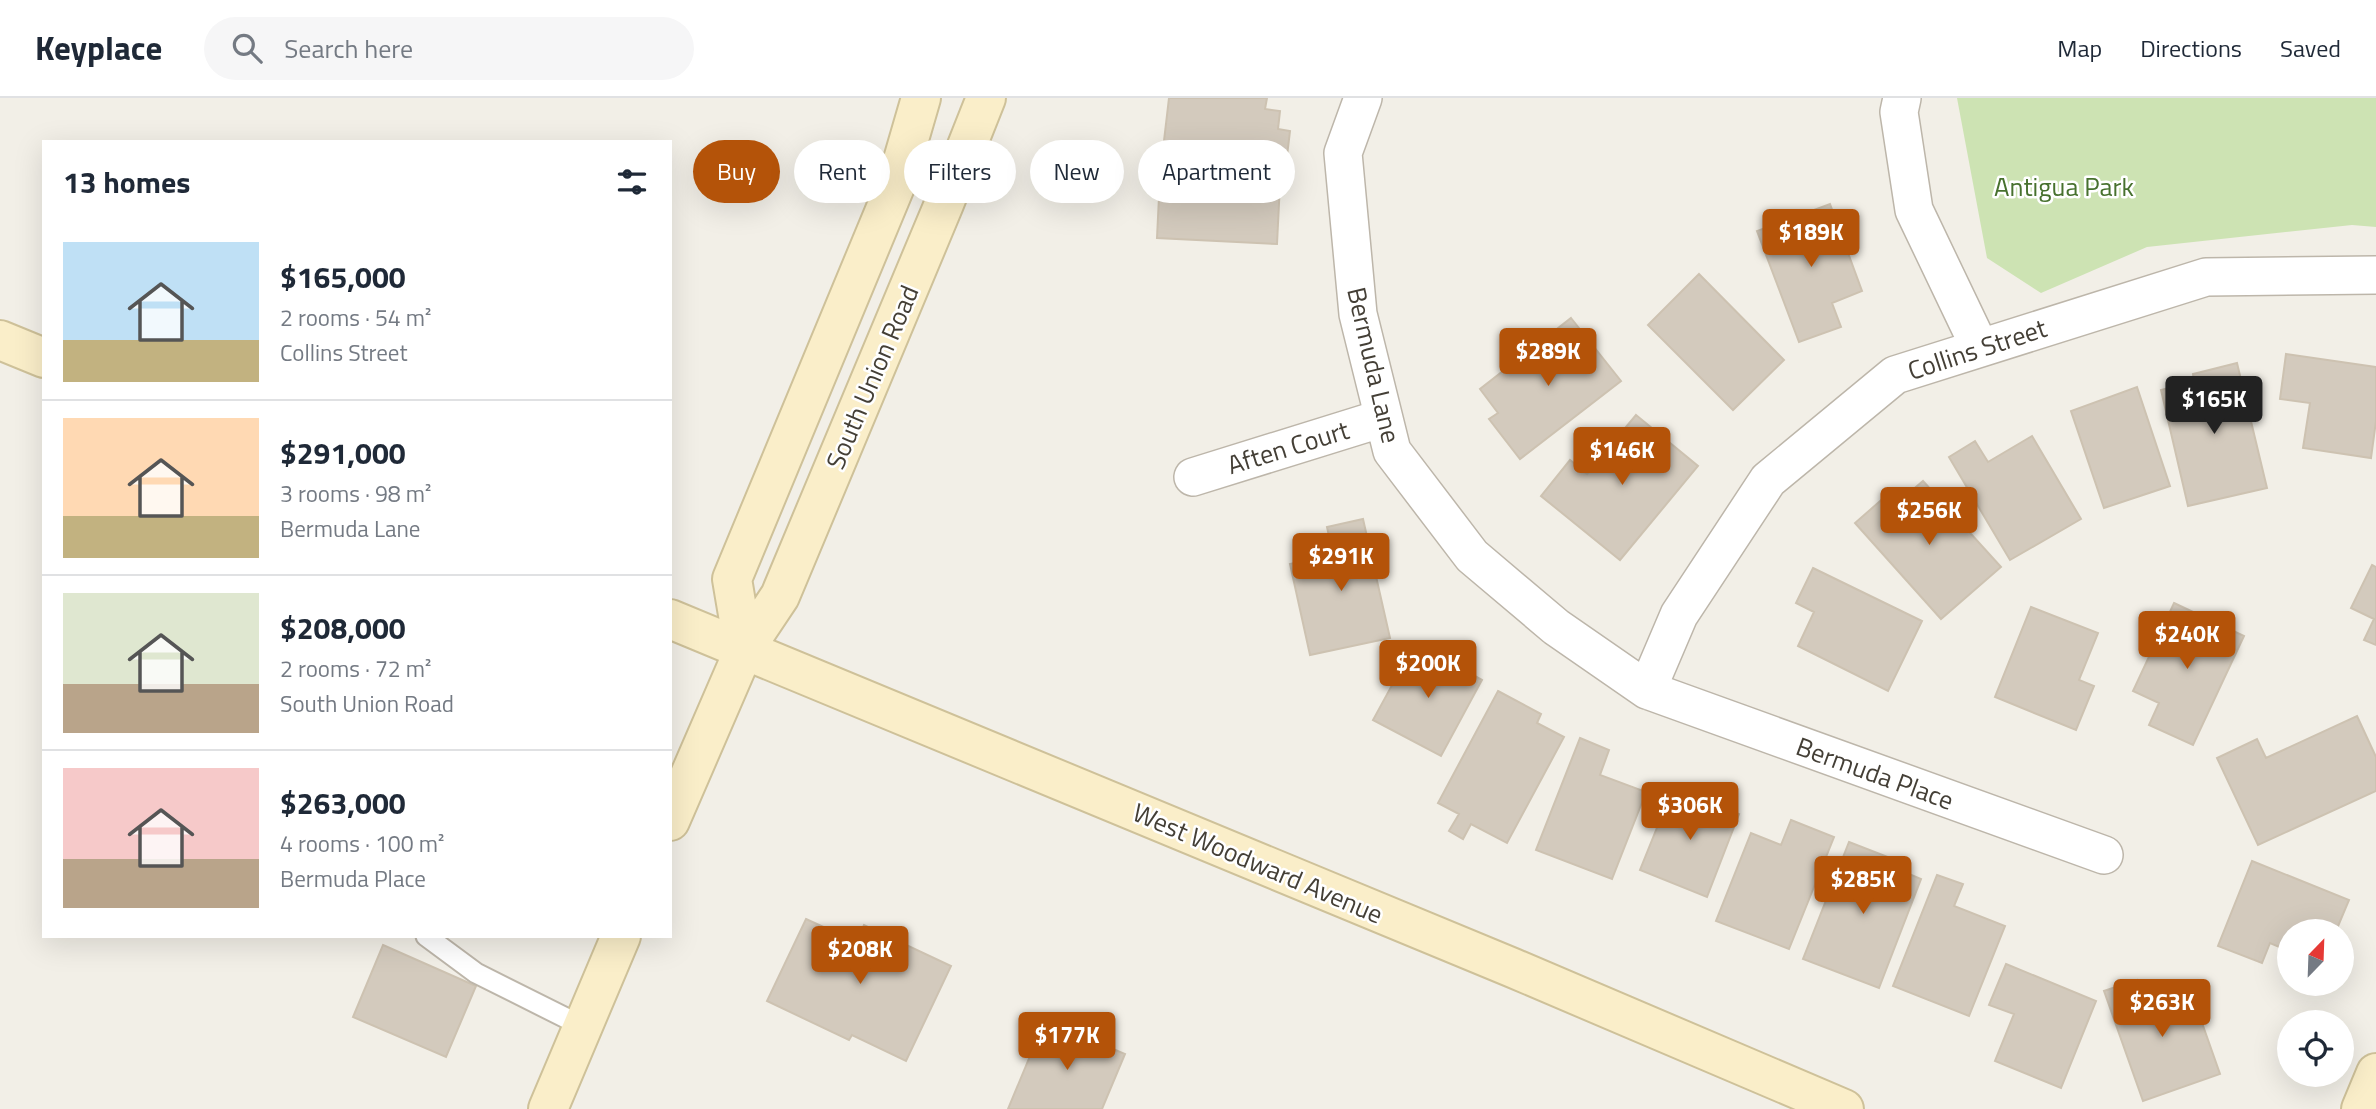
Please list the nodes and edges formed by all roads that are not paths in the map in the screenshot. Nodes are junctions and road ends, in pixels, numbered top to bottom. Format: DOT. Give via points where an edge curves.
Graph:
graph roads {
  1 [pos="921,98"];
  2 [pos="986,98"];
  3 [pos="1363,98"];
  4 [pos="1902,98"];
  5 [pos="2376,275"];
  6 [pos="0,340"];
  7 [pos="1980,348"];
  8 [pos="42,357"];
  9 [pos="1383,418"];
  10 [pos="1193,477"];
  11 [pos="672,620"];
  12 [pos="744,650"];
  13 [pos="1647,690"];
  14 [pos="672,816"];
  15 [pos="2104,855"];
  16 [pos="429,938"];
  17 [pos="620,938"];
  18 [pos="582,1026"];
  19 [pos="2376,1073"];
  20 [pos="548,1109"];
  21 [pos="1844,1109"];
  22 [pos="2361,1109"];
  1 -- 12 [label="street, South Union Road" via="896,184 732,579"];
  2 -- 12 [label="street, South Union Road" via="780,596"];
  3 -- 9 [label="street, Bermuda Lane" via="1343,153 1358,314"];
  4 -- 7 [label="street" via="1899,111 1914,209"];
  5 -- 7 [label="street, Collins Street" via="2206,277"];
  6 -- 8 [label="street"];
  7 -- 13 [label="street, Collins Street" via="1895,375 1768,480 1679,615"];
  9 -- 10 [label="street, Aften Court"];
  9 -- 13 [label="street, Bermuda Lane" via="1392,451 1472,556 1556,626"];
  11 -- 12 [label="street, West Woodward Avenue"];
  12 -- 14 [label="street, South Union Road"];
  12 -- 21 [label="street, West Woodward Avenue"];
  13 -- 15 [label="street, Bermuda Place"];
  16 -- 18 [label="lane" via="475,973"];
  17 -- 18 [label="street"];
  18 -- 20 [label="street"];
  19 -- 22 [label="street"];
}
